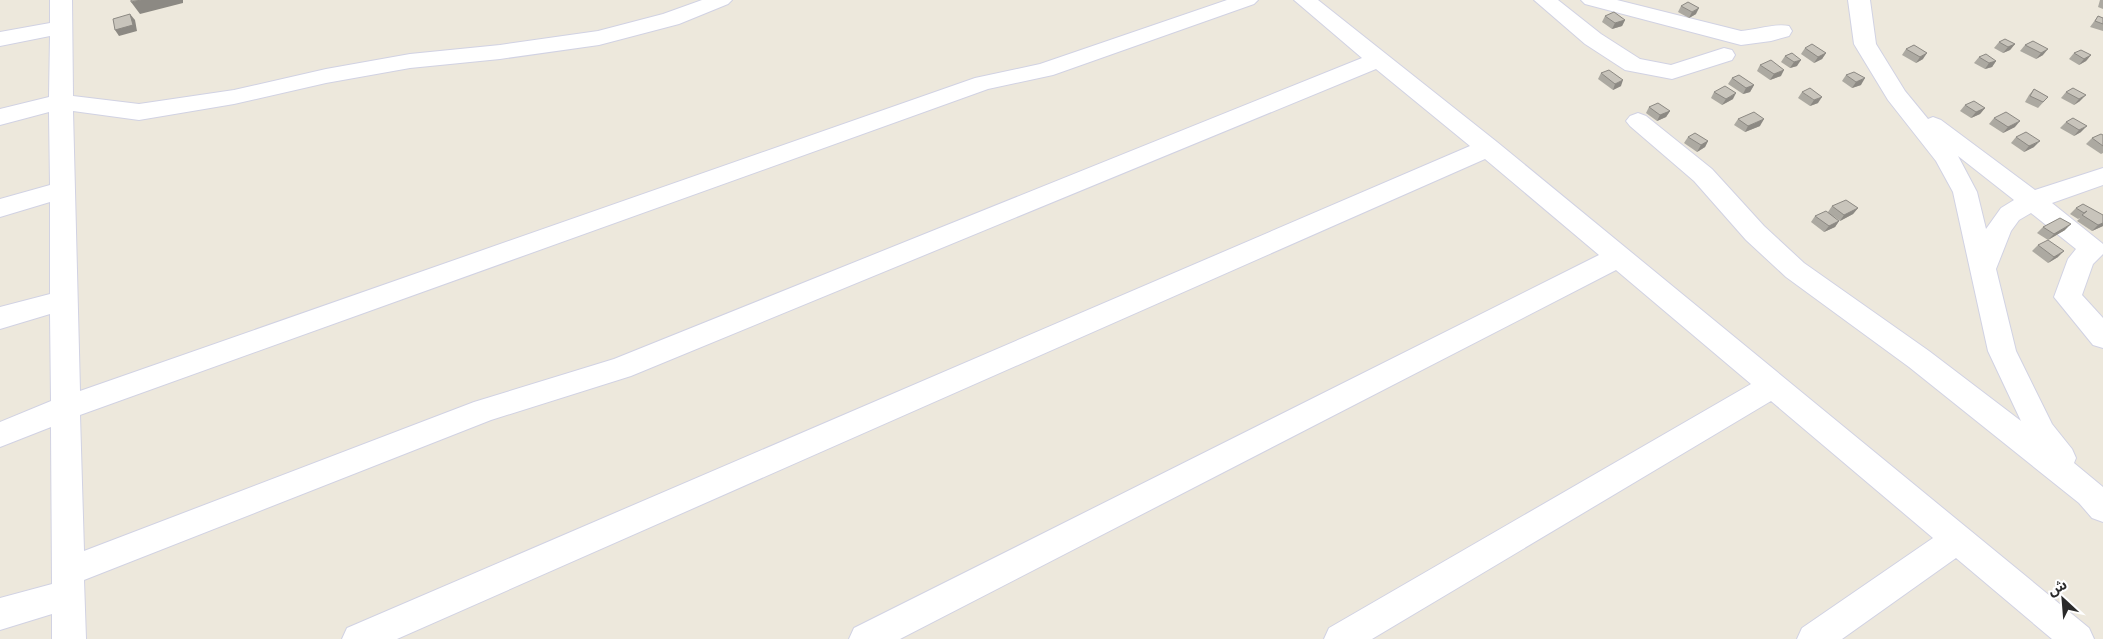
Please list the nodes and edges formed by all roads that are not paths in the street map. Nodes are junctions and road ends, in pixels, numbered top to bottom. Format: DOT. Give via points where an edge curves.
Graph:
graph roads {
  1 [pos="61,0"];
  2 [pos="721,0"];
  3 [pos="1247,0"];
  4 [pos="1305,0"];
  5 [pos="1545,0"];
  6 [pos="1592,0"];
  7 [pos="1859,0"];
  8 [pos="61,27"];
  9 [pos="1781,31"];
  10 [pos="0,38"];
  11 [pos="1724,55"];
  12 [pos="1379,60"];
  13 [pos="1896,95"];
  14 [pos="61,102"];
  15 [pos="0,117"];
  16 [pos="1638,121"];
  17 [pos="1488,148"];
  18 [pos="2103,176"];
  19 [pos="63,190"];
  20 [pos="2034,201"];
  21 [pos="0,208"];
  22 [pos="1618,257"];
  23 [pos="1983,269"];
  24 [pos="65,300"];
  25 [pos="0,318"];
  26 [pos="2103,337"];
  27 [pos="1772,386"];
  28 [pos="66,408"];
  29 [pos="0,436"];
  30 [pos="2097,501"];
  31 [pos="1956,540"];
  32 [pos="68,583"];
  33 [pos="0,614"];
  34 [pos="69,639"];
  35 [pos="358,639"];
  36 [pos="866,639"];
  37 [pos="1341,639"];
  38 [pos="1814,639"];
  39 [pos="2077,639"];
  1 -- 8 [label="street"];
  2 -- 14 [label="street" via="671,19 599,38 410,62 139,112"];
  3 -- 28 [label="street" via="1046,70 983,83"];
  4 -- 12 [label="street"];
  5 -- 11 [label="street" via="1593,39 1633,65 1672,72"];
  6 -- 9 [label="street" via="1741,38"];
  7 -- 13 [label="street" via="1865,44"];
  8 -- 10 [label="street"];
  8 -- 14 [label="street"];
  12 -- 17 [label="street"];
  12 -- 32 [label="street" via="621,368 484,410"];
  13 -- 20 [label="street"];
  13 -- 23 [label="street" via="1946,157 1965,192"];
  14 -- 15 [label="street"];
  14 -- 19 [label="street"];
  16 -- 30 [label="street" via="1702,174 1755,233 1795,270 1919,359"];
  17 -- 22 [label="street"];
  17 -- 35 [label="street"];
  18 -- 20 [label="street"];
  19 -- 21 [label="street"];
  19 -- 24 [label="street"];
  20 -- 23 [label="street" via="2011,213 1997,231"];
  20 -- 26 [label="street" via="2093,249 2081,259 2068,297"];
  22 -- 27 [label="street"];
  22 -- 36 [label="street"];
  23 -- 30 [label="street" via="2002,350 2040,432"];
  24 -- 25 [label="street"];
  24 -- 28 [label="street"];
  27 -- 31 [label="street"];
  27 -- 37 [label="street"];
  28 -- 29 [label="street"];
  28 -- 32 [label="street"];
  31 -- 38 [label="street"];
  31 -- 39 [label="street"];
  32 -- 33 [label="street"];
  32 -- 34 [label="street"];
}
